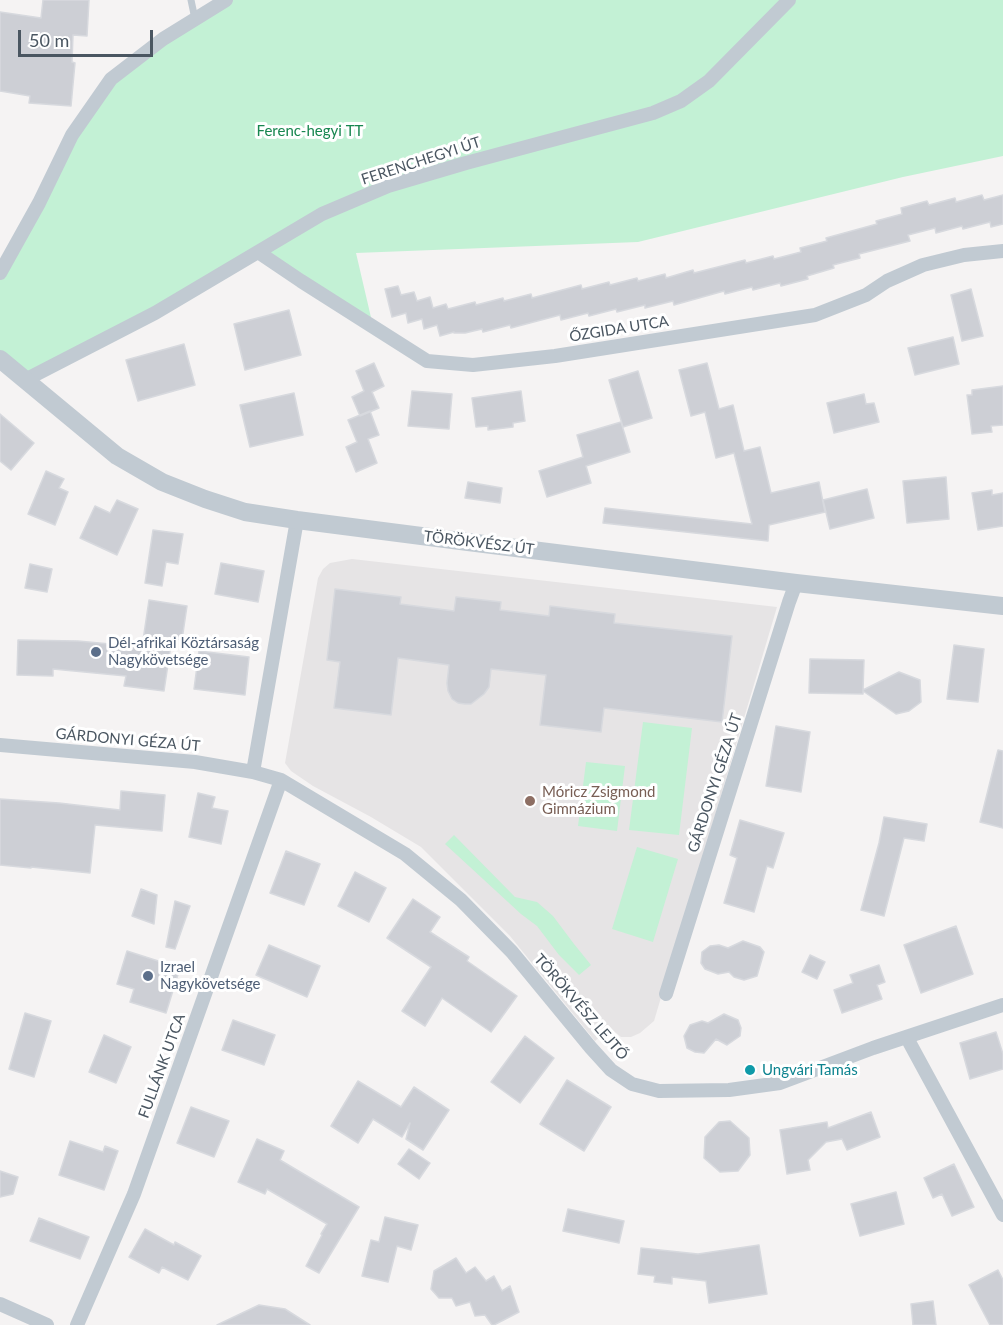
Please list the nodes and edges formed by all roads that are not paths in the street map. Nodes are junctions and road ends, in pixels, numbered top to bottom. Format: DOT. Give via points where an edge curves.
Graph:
graph roads {
  1 [pos="191,0"];
  2 [pos="226,0"];
  3 [pos="789,0"];
  4 [pos="195,19"];
  5 [pos="1003,251"];
  6 [pos="258,252"];
  7 [pos="0,273"];
  8 [pos="0,359"];
  9 [pos="25,380"];
  10 [pos="297,520"];
  11 [pos="796,583"];
  12 [pos="1003,606"];
  13 [pos="0,745"];
  14 [pos="253,772"];
  15 [pos="281,780"];
  16 [pos="666,994"];
  17 [pos="1003,1005"];
  18 [pos="907,1038"];
  19 [pos="1003,1215"];
  20 [pos="0,1304"];
  21 [pos="47,1325"];
  22 [pos="77,1325"];
  1 -- 4 [label="lane"];
  2 -- 4 [label="street"];
  3 -- 6 [label="street, FERENCHEGYI ÚT" via="709,81 681,101 653,113 388,186 322,214"];
  4 -- 7 [label="street" via="111,79 72,135"];
  5 -- 6 [label="street, ŐZGIDA UTCA" via="922,265 866,295 815,315 473,365 427,361"];
  6 -- 9 [label="street, FERENCHEGYI ÚT" via="155,313"];
  8 -- 9 [label="street, TÖRÖKVÉSZ ÚT"];
  9 -- 10 [label="street, TÖRÖKVÉSZ ÚT" via="117,456 162,482 245,512"];
  10 -- 11 [label="street, TÖRÖKVÉSZ ÚT"];
  10 -- 14 [label="street"];
  11 -- 12 [label="street, TÖRÖKVÉSZ ÚT"];
  11 -- 16 [label="street, GÁRDONYI GÉZA ÚT"];
  13 -- 14 [label="street, GÁRDONYI GÉZA ÚT" via="195,762"];
  14 -- 15 [label="street, TÖRÖKVÉSZ LEJTŐ"];
  15 -- 18 [label="street, TÖRÖKVÉSZ LEJTŐ" via="405,854 461,900 512,952 611,1070 632,1083 659,1091 729,1090 780,1083"];
  15 -- 22 [label="street, FULLÁNK UTCA" via="134,1194"];
  17 -- 18 [label="street, TÖRÖKVÉSZ LEJTŐ"];
  18 -- 19 [label="street"];
  20 -- 21 [label="street"];
}
